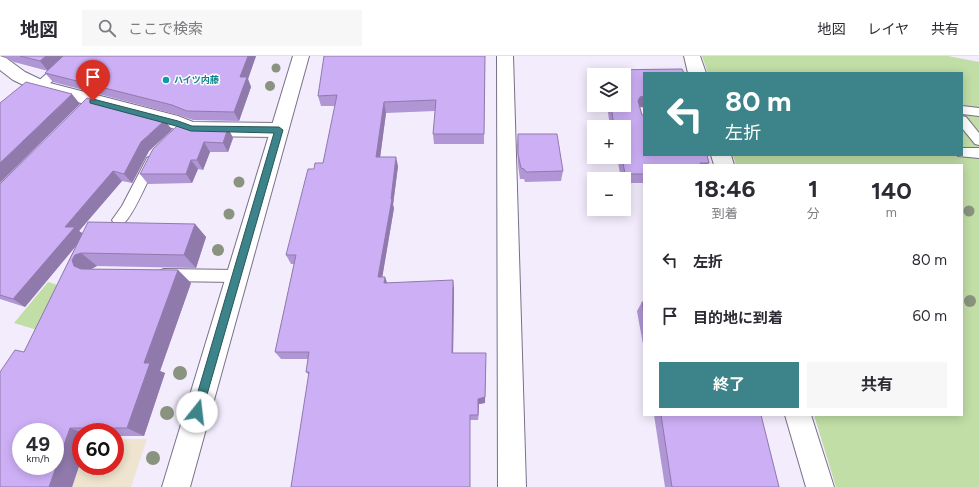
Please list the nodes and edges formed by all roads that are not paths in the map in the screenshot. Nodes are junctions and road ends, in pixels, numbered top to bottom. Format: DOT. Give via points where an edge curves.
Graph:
graph roads {
  1 [pos="74,56"];
  2 [pos="301,56"];
  3 [pos="504,56"];
  4 [pos="692,56"];
  5 [pos="0,62"];
  6 [pos="697,72"];
  7 [pos="40,86"];
  8 [pos="963,110"];
  9 [pos="979,112"];
  10 [pos="963,121"];
  11 [pos="279,130"];
  12 [pos="979,141"];
  13 [pos="159,150"];
  14 [pos="963,153"];
  15 [pos="979,153"];
  16 [pos="119,220"];
  17 [pos="153,276"];
  18 [pos="236,276"];
  19 [pos="798,416"];
  20 [pos="176,487"];
  21 [pos="512,487"];
  22 [pos="820,487"];
  1 -- 7 [label="lane"];
  2 -- 11 [label="street"];
  3 -- 21 [label="street"];
  4 -- 6 [label="street"];
  5 -- 7 [label="street" via="19,76"];
  7 -- 11 [label="street" via="88,106 179,131"];
  8 -- 9 [label="lane"];
  10 -- 12 [label="lane"];
  11 -- 18 [label="street"];
  13 -- 16 [label="lane"];
  14 -- 15 [label="lane"];
  17 -- 18 [label="lane"];
  18 -- 20 [label="street"];
  19 -- 22 [label="street"];
}
